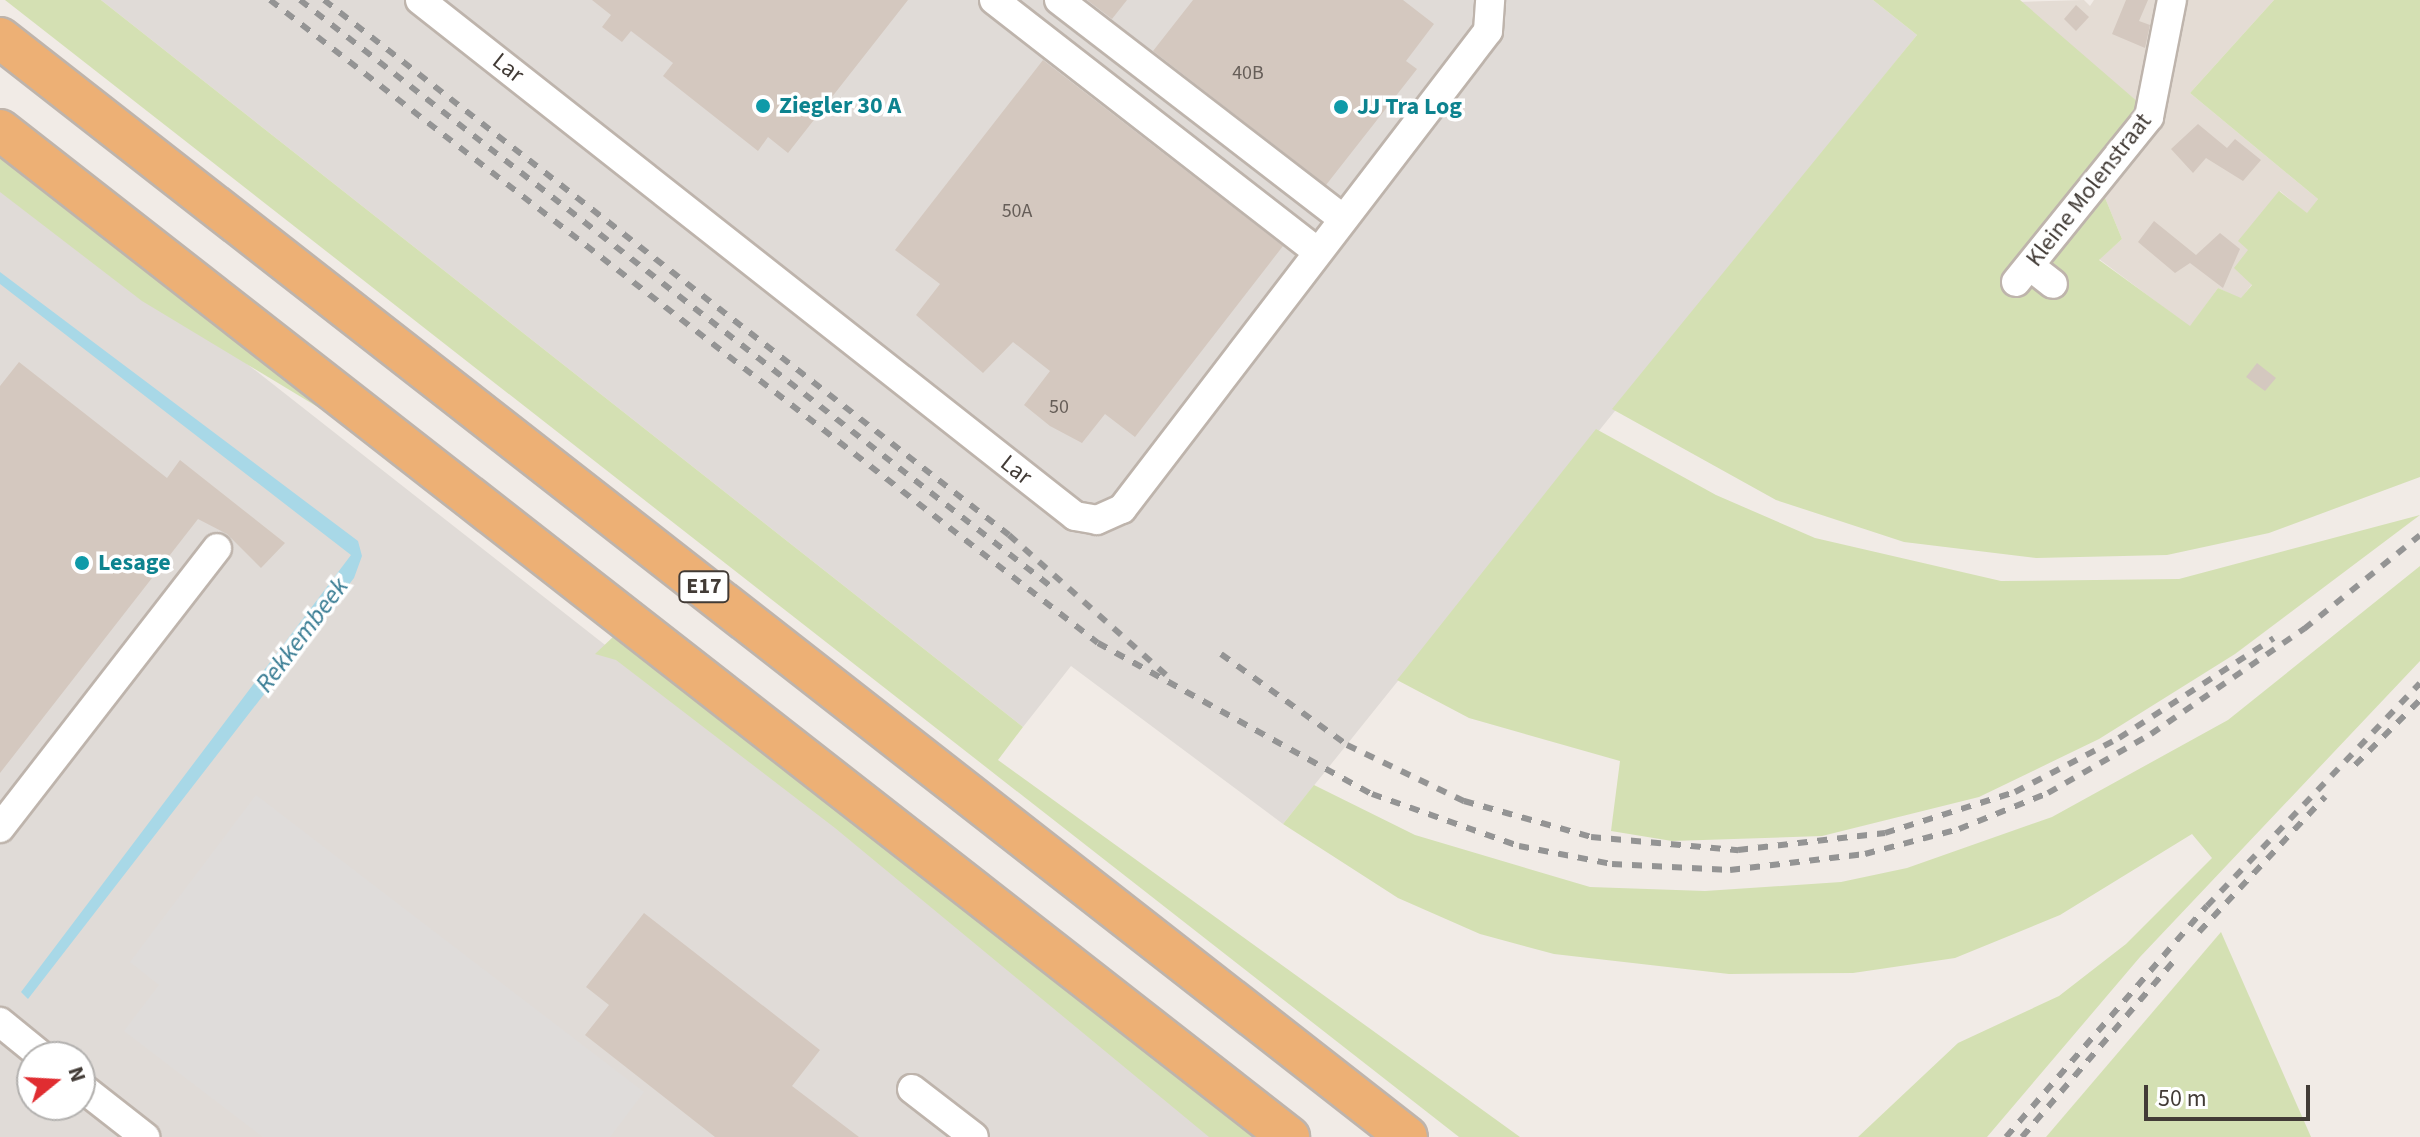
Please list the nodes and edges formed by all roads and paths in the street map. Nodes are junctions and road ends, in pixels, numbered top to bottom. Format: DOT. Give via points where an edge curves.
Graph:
graph roads {
  1 [pos="420,0"];
  2 [pos="994,0"];
  3 [pos="1059,0"];
  4 [pos="1490,0"];
  5 [pos="2172,0"];
  6 [pos="0,38"];
  7 [pos="0,130"];
  8 [pos="1343,219"];
  9 [pos="1317,251"];
  10 [pos="2053,284"];
  11 [pos="217,548"];
  12 [pos="0,828"];
  13 [pos="0,1022"];
  14 [pos="23,1041"];
  15 [pos="912,1089"];
  16 [pos="96,1099"];
  17 [pos="145,1137"];
  18 [pos="974,1137"];
  19 [pos="1289,1137"];
  20 [pos="1407,1137"];
  1 -- 9 [label="street, Lar" via="1075,516 1097,520 1122,509"];
  2 -- 9 [label="street"];
  3 -- 8 [label="street"];
  4 -- 8 [label="street, Lar" via="1488,31"];
  5 -- 10 [label="street, Kleine Molenstraat" via="2149,117 2023,274"];
  6 -- 20 [label="highway, E17"];
  7 -- 19 [label="highway"];
  8 -- 9 [label="street, Lar"];
  11 -- 12 [label="street"];
  13 -- 14 [label="street"];
  15 -- 18 [label="street"];
  16 -- 17 [label="street"];
}
